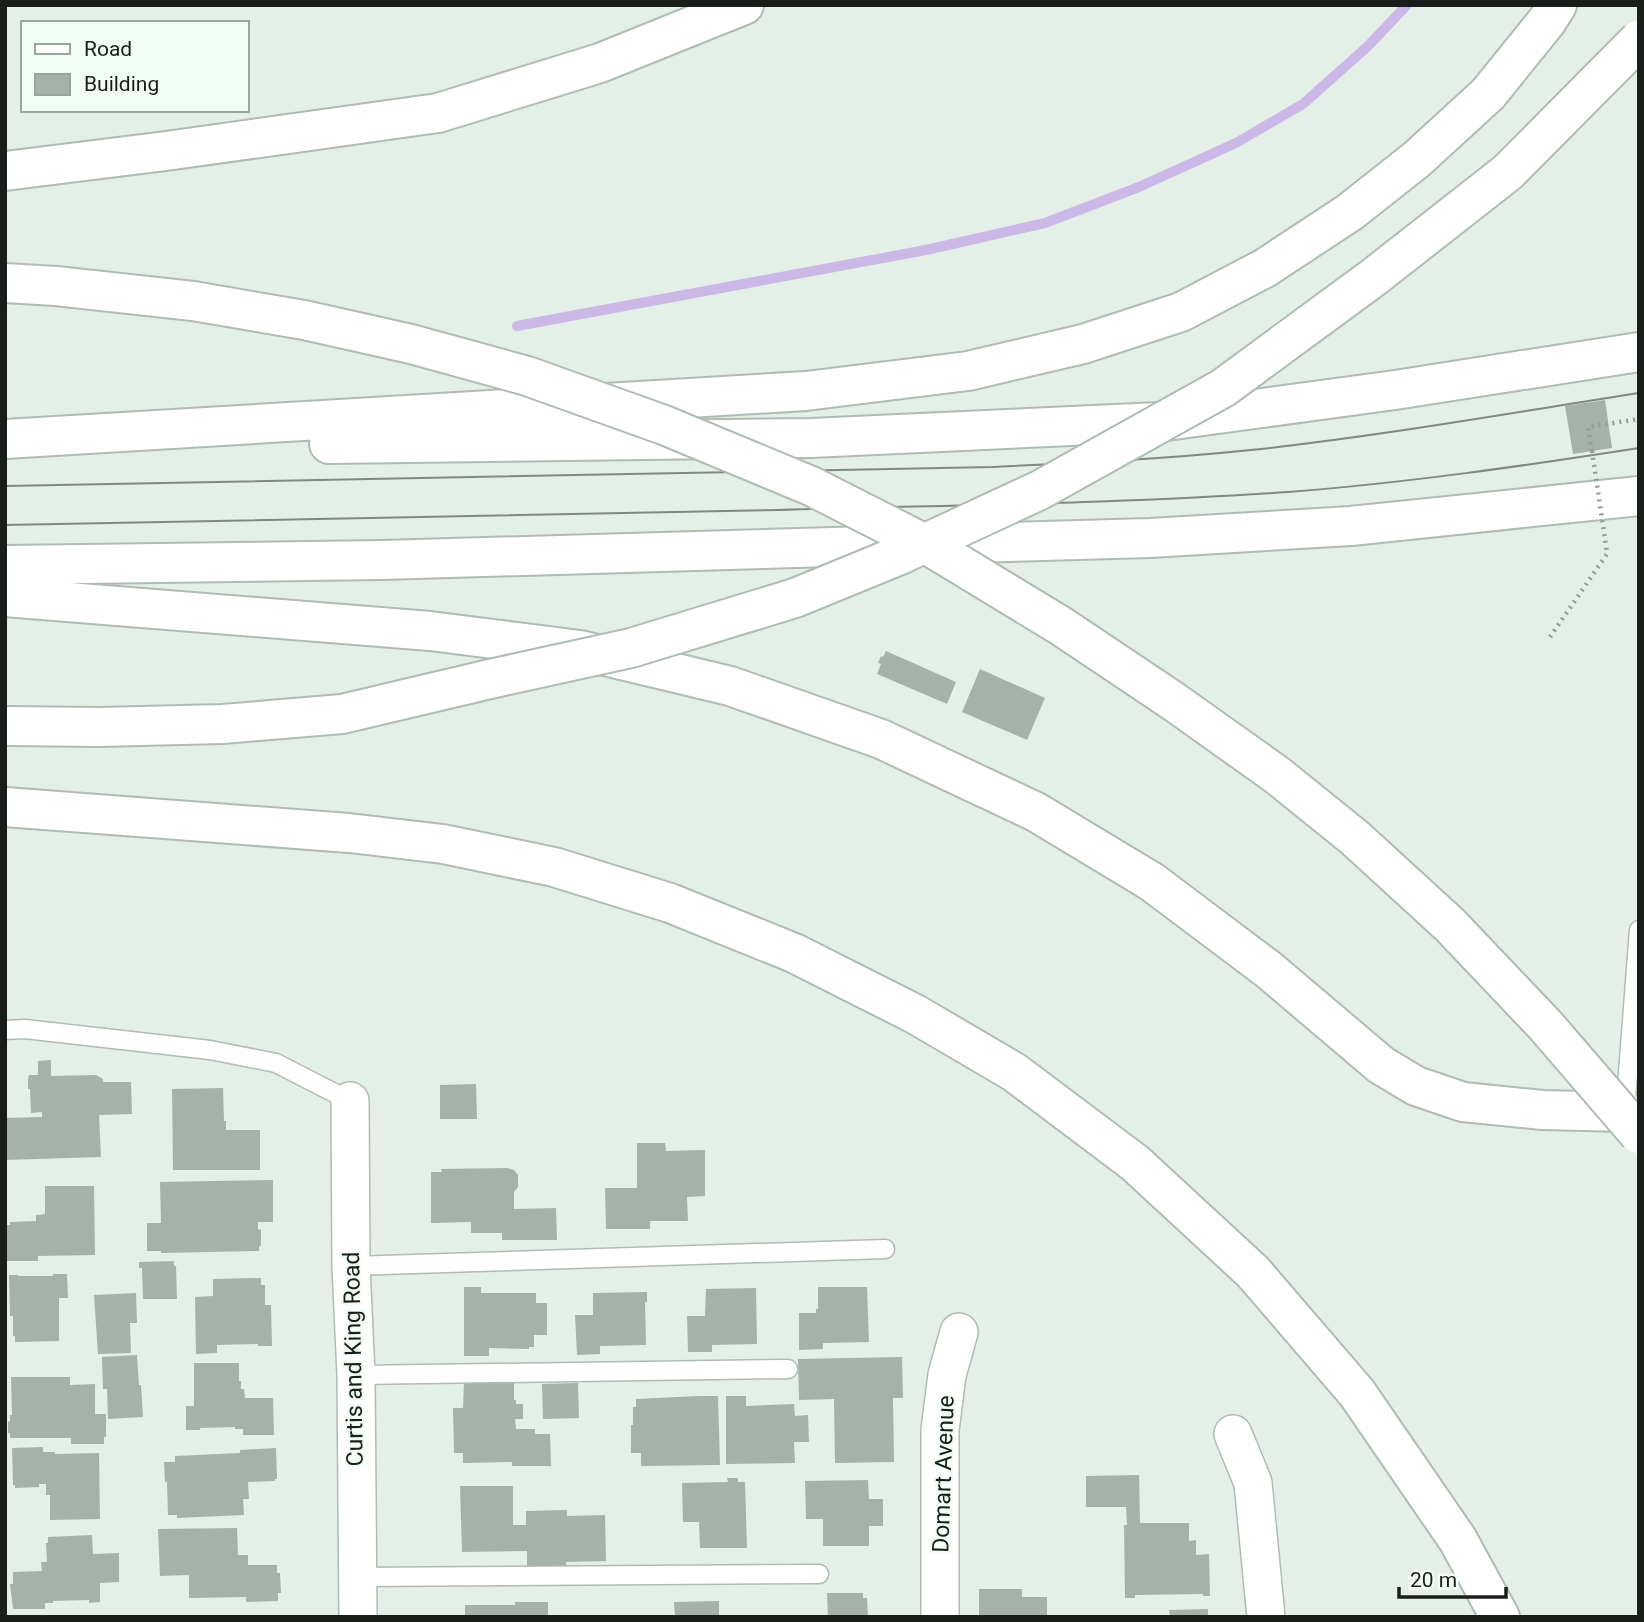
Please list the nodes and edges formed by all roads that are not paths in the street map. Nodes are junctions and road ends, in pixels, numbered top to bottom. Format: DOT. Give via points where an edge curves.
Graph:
graph roads {
  1 [pos="744,5"];
  2 [pos="1557,5"];
  3 [pos="1639,40"];
  4 [pos="5,171"];
  5 [pos="5,283"];
  6 [pos="1639,324"];
  7 [pos="1639,352"];
  8 [pos="1159,422"];
  9 [pos="5,439"];
  10 [pos="5,449"];
  11 [pos="1639,496"];
  12 [pos="5,565"];
  13 [pos="5,597"];
  14 [pos="5,726"];
  15 [pos="5,807"];
  16 [pos="1639,930"];
  17 [pos="5,1030"];
  18 [pos="350,1101"];
  19 [pos="1632,1123"];
  20 [pos="885,1249"];
  21 [pos="351,1266"];
  22 [pos="959,1332"];
  23 [pos="788,1369"];
  24 [pos="356,1376"];
  25 [pos="1233,1434"];
  26 [pos="819,1574"];
  27 [pos="357,1577"];
  28 [pos="358,1617"];
  29 [pos="940,1617"];
  30 [pos="1266,1617"];
  31 [pos="1500,1617"];
  1 -- 4 [label="highway" via="600,63 439,113"];
  2 -- 9 [label="highway" via="1488,94 1350,212 1265,268 1181,312 1083,344 968,371 806,391"];
  3 -- 14 [label="highway, bridge" via="1508,172 1223,388 1040,490 900,555 795,598 631,648 342,714 223,724"];
  5 -- 19 [label="highway, bridge" via="192,301 304,320 527,376 664,425 811,486 931,547 1173,701 1355,838 1460,935"];
  6 -- 8 [label="highway"];
  7 -- 8 [label="highway"];
  8 -- 10 [label="highway" via="811,438"];
  11 -- 12 [label="highway" via="1350,526 1150,538 382,560"];
  13 -- 19 [label="highway" via="444,633 580,650 730,686 881,739 1036,812 1152,883 1269,970 1381,1065 1416,1086 1463,1102"];
  15 -- 31 [label="highway" via="349,833 443,844 554,867 670,903 794,953 915,1014 1014,1072 1135,1163 1253,1272 1357,1393 1458,1540"];
  16 -- 19 [label="lane"];
  17 -- 18 [label="lane" via="210,1051 276,1063"];
  18 -- 21 [label="street, Curtis and King Road"];
  20 -- 21 [label="lane"];
  21 -- 24 [label="street, Curtis and King Road"];
  22 -- 29 [label="street, Domart Avenue" via="947,1375 940,1430"];
  23 -- 24 [label="lane"];
  24 -- 27 [label="street, Curtis and King Road"];
  25 -- 30 [label="street" via="1253,1483"];
  26 -- 27 [label="lane"];
  27 -- 28 [label="street, Curtis and King Road"];
}
